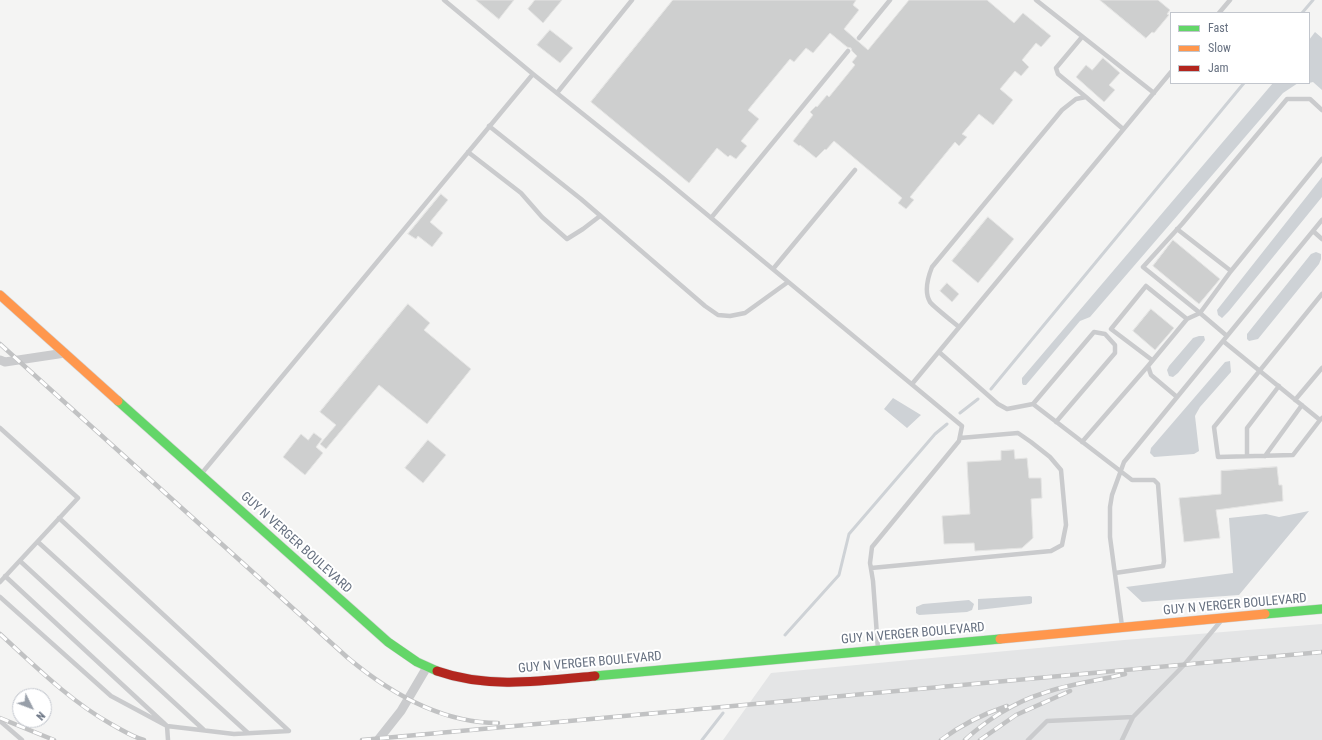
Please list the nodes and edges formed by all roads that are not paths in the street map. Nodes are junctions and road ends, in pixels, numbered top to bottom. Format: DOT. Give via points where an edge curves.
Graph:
graph roads {
  1 [pos="444,0"];
  2 [pos="632,0"];
  3 [pos="890,0"];
  4 [pos="1036,0"];
  5 [pos="1230,0"];
  6 [pos="1220,12"];
  7 [pos="1082,36"];
  8 [pos="859,38"];
  9 [pos="848,51"];
  10 [pos="1170,73"];
  11 [pos="533,74"];
  12 [pos="556,93"];
  13 [pos="1154,93"];
  14 [pos="1086,97"];
  15 [pos="1322,110"];
  16 [pos="490,126"];
  17 [pos="1123,129"];
  18 [pos="468,152"];
  19 [pos="1322,159"];
  20 [pos="855,170"];
  21 [pos="600,216"];
  22 [pos="711,218"];
  23 [pos="1322,220"];
  24 [pos="1176,229"];
  25 [pos="1313,231"];
  26 [pos="1322,239"];
  27 [pos="773,269"];
  28 [pos="1231,271"];
  29 [pos="788,282"];
  30 [pos="1322,294"];
  31 [pos="0,295"];
  32 [pos="1200,313"];
  33 [pos="1187,319"];
  34 [pos="959,327"];
  35 [pos="1227,336"];
  36 [pos="1223,341"];
  37 [pos="939,352"];
  38 [pos="65,353"];
  39 [pos="0,360"];
  40 [pos="1152,360"];
  41 [pos="1148,366"];
  42 [pos="1322,368"];
  43 [pos="1259,370"];
  44 [pos="912,384"];
  45 [pos="1279,386"];
  46 [pos="1177,397"];
  47 [pos="1295,400"];
  48 [pos="1033,404"];
  49 [pos="1302,405"];
  50 [pos="1321,419"];
  51 [pos="1056,422"];
  52 [pos="0,428"];
  53 [pos="960,438"];
  54 [pos="1082,442"];
  55 [pos="1247,456"];
  56 [pos="1265,456"];
  57 [pos="1120,471"];
  58 [pos="200,474"];
  59 [pos="59,518"];
  60 [pos="38,542"];
  61 [pos="20,560"];
  62 [pos="871,568"];
  63 [pos="1115,573"];
  64 [pos="6,576"];
  65 [pos="0,582"];
  66 [pos="0,597"];
  67 [pos="1322,609"];
  68 [pos="1223,619"];
  69 [pos="1122,628"];
  70 [pos="878,650"];
  71 [pos="426,667"];
  72 [pos="1133,717"];
  73 [pos="0,722"];
  74 [pos="168,726"];
  75 [pos="205,731"];
  76 [pos="248,733"];
  77 [pos="22,740"];
  78 [pos="168,740"];
  79 [pos="378,740"];
  80 [pos="1028,740"];
  81 [pos="1122,740"];
  1 -- 11 [label="lane"];
  2 -- 12 [label="lane"];
  3 -- 8 [label="lane"];
  4 -- 7 [label="lane"];
  5 -- 6 [label="lane"];
  7 -- 13 [label="lane"];
  7 -- 14 [label="lane" via="1056,68 1058,74"];
  9 -- 22 [label="lane"];
  10 -- 13 [label="lane"];
  11 -- 12 [label="lane"];
  11 -- 16 [label="lane"];
  12 -- 22 [label="lane"];
  13 -- 17 [label="lane"];
  14 -- 17 [label="lane"];
  14 -- 34 [label="lane" via="1076,99 1062,110 932,267 927,289 930,302"];
  15 -- 24 [label="lane" via="1310,99 1287,99"];
  16 -- 18 [label="lane"];
  16 -- 21 [label="lane"];
  17 -- 34 [label="lane"];
  18 -- 21 [label="lane" via="521,192 542,217 567,239"];
  18 -- 58 [label="lane"];
  19 -- 28 [label="lane"];
  20 -- 27 [label="lane"];
  21 -- 29 [label="lane" via="705,306 718,314 730,316 745,313"];
  22 -- 27 [label="lane"];
  23 -- 25 [label="lane"];
  24 -- 28 [label="lane"];
  24 -- 32 [label="lane" via="1143,267"];
  25 -- 26 [label="lane"];
  25 -- 35 [label="lane"];
  27 -- 29 [label="lane"];
  28 -- 32 [label="lane"];
  29 -- 44 [label="lane"];
  30 -- 43 [label="lane"];
  31 -- 38 [label="street, GUY N VERGER BOULEVARD"];
  32 -- 33 [label="lane"];
  32 -- 35 [label="lane"];
  33 -- 40 [label="lane"];
  33 -- 40 [label="lane" via="1146,286 1111,329"];
  34 -- 37 [label="lane"];
  35 -- 36 [label="lane"];
  36 -- 43 [label="lane"];
  36 -- 46 [label="lane"];
  37 -- 44 [label="lane"];
  37 -- 48 [label="lane" via="1007,409"];
  38 -- 39 [label="street" via="5,362"];
  38 -- 58 [label="street, GUY N VERGER BOULEVARD"];
  40 -- 41 [label="lane"];
  41 -- 46 [label="lane" via="1151,375"];
  41 -- 54 [label="lane"];
  42 -- 47 [label="lane"];
  43 -- 45 [label="lane"];
  43 -- 55 [label="lane" via="1214,427 1218,457"];
  44 -- 53 [label="lane" via="962,426"];
  45 -- 47 [label="lane"];
  45 -- 55 [label="lane" via="1247,428"];
  46 -- 57 [label="lane" via="1124,462"];
  47 -- 49 [label="lane"];
  48 -- 51 [label="lane"];
  48 -- 51 [label="lane" via="1094,332 1105,334 1115,345 1115,353"];
  49 -- 50 [label="lane"];
  49 -- 56 [label="lane"];
  50 -- 56 [label="lane" via="1293,455"];
  51 -- 54 [label="lane"];
  52 -- 59 [label="lane" via="78,498"];
  53 -- 62 [label="lane" via="872,546"];
  53 -- 62 [label="lane" via="1018,433 1050,457 1061,470 1066,526 1062,545 1051,551"];
  54 -- 57 [label="lane"];
  55 -- 56 [label="lane"];
  57 -- 63 [label="lane" via="1110,507 1110,537"];
  57 -- 63 [label="lane" via="1132,480 1154,480 1158,484 1164,561 1163,566"];
  58 -- 71 [label="street, GUY N VERGER BOULEVARD" via="388,642"];
  59 -- 60 [label="lane"];
  59 -- 76 [label="lane" via="289,731"];
  60 -- 61 [label="lane"];
  60 -- 76 [label="lane"];
  61 -- 64 [label="lane"];
  61 -- 75 [label="lane"];
  62 -- 70 [label="lane"];
  63 -- 69 [label="lane"];
  64 -- 65 [label="lane"];
  64 -- 74 [label="lane"];
  66 -- 74 [label="lane" via="111,696"];
  67 -- 68 [label="street, GUY N VERGER BOULEVARD"];
  68 -- 69 [label="street, GUY N VERGER BOULEVARD"];
  68 -- 72 [label="lane" via="1184,665"];
  69 -- 70 [label="street, GUY N VERGER BOULEVARD"];
  70 -- 71 [label="street, GUY N VERGER BOULEVARD" via="499,684 450,676"];
  71 -- 79 [label="street" via="401,711"];
  72 -- 80 [label="lane" via="1047,721"];
  72 -- 81 [label="lane"];
  73 -- 77 [label="lane"];
  74 -- 75 [label="lane"];
  74 -- 78 [label="lane"];
  75 -- 76 [label="lane"];
}
